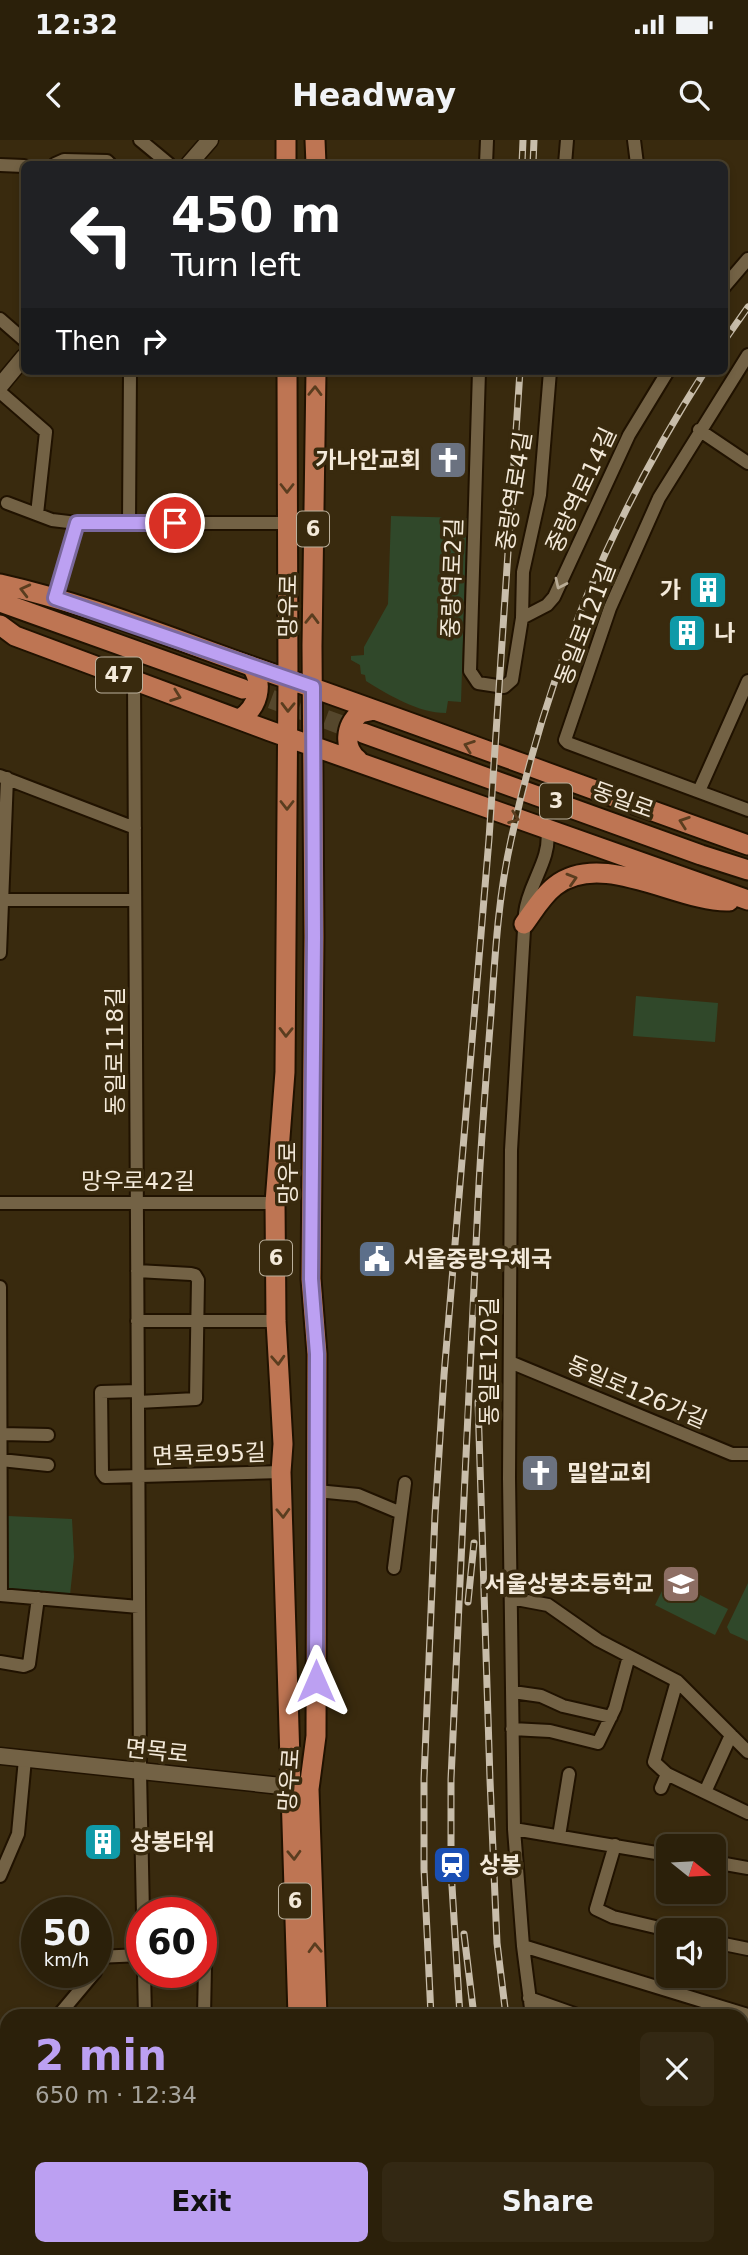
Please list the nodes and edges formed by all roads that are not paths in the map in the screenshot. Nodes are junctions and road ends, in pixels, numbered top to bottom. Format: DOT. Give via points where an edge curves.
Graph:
graph roads {
  1 [pos="140,140"];
  2 [pos="210,140"];
  3 [pos="286,140"];
  4 [pos="315,140"];
  5 [pos="487,140"];
  6 [pos="567,140"];
  7 [pos="634,140"];
  8 [pos="62,161"];
  9 [pos="86,161"];
  10 [pos="165,161"];
  11 [pos="192,161"];
  12 [pos="285,161"];
  13 [pos="316,161"];
  14 [pos="486,161"];
  15 [pos="565,161"];
  16 [pos="637,161"];
  17 [pos="0,165"];
  18 [pos="21,166"];
  19 [pos="748,258"];
  20 [pos="728,282"];
  21 [pos="0,319"];
  22 [pos="21,337"];
  23 [pos="748,355"];
  24 [pos="21,361"];
  25 [pos="130,375"];
  26 [pos="287,375"];
  27 [pos="316,375"];
  28 [pos="479,375"];
  29 [pos="551,375"];
  30 [pos="666,375"];
  31 [pos="0,386"];
  32 [pos="0,392"];
  33 [pos="699,430"];
  34 [pos="748,463"];
  35 [pos="7,503"];
  36 [pos="37,514"];
  37 [pos="77,523"];
  38 [pos="129,523"];
  39 [pos="287,523"];
  40 [pos="0,584"];
  41 [pos="55,598"];
  42 [pos="0,603"];
  43 [pos="523,618"];
  44 [pos="0,625"];
  45 [pos="252,667"];
  46 [pos="288,678"];
  47 [pos="134,681"];
  48 [pos="748,681"];
  49 [pos="313,687"];
  50 [pos="243,689"];
  51 [pos="374,710"];
  52 [pos="240,719"];
  53 [pos="363,733"];
  54 [pos="287,736"];
  55 [pos="313,745"];
  56 [pos="358,760"];
  57 [pos="3,777"];
  58 [pos="699,791"];
  59 [pos="748,810"];
  60 [pos="135,828"];
  61 [pos="547,830"];
  62 [pos="748,845"];
  63 [pos="748,870"];
  64 [pos="2,900"];
  65 [pos="135,900"];
  66 [pos="747,900"];
  67 [pos="524,925"];
  68 [pos="0,954"];
  69 [pos="136,1202"];
  70 [pos="0,1203"];
  71 [pos="275,1203"];
  72 [pos="137,1271"];
  73 [pos="0,1287"];
  74 [pos="137,1321"];
  75 [pos="276,1321"];
  76 [pos="198,1322"];
  77 [pos="510,1362"];
  78 [pos="138,1397"];
  79 [pos="1,1434"];
  80 [pos="48,1435"];
  81 [pos="748,1454"];
  82 [pos="1,1460"];
  83 [pos="48,1465"];
  84 [pos="281,1472"];
  85 [pos="139,1477"];
  86 [pos="405,1483"];
  87 [pos="317,1491"];
  88 [pos="401,1513"];
  89 [pos="394,1568"];
  90 [pos="0,1595"];
  91 [pos="38,1598"];
  92 [pos="511,1598"];
  93 [pos="139,1607"];
  94 [pos="629,1656"];
  95 [pos="0,1662"];
  96 [pos="677,1681"];
  97 [pos="513,1692"];
  98 [pos="611,1717"];
  99 [pos="512,1729"];
  100 [pos="731,1735"];
  101 [pos="748,1752"];
  102 [pos="0,1756"];
  103 [pos="25,1759"];
  104 [pos="140,1772"];
  105 [pos="569,1773"];
  106 [pos="667,1774"];
  107 [pos="301,1788"];
  108 [pos="661,1788"];
  109 [pos="705,1792"];
  110 [pos="748,1813"];
  111 [pos="514,1829"];
  112 [pos="559,1836"];
  113 [pos="615,1845"];
  114 [pos="656,1852"];
  115 [pos="726,1865"];
  116 [pos="748,1868"];
  117 [pos="1,1870"];
  118 [pos="143,1897"];
  119 [pos="656,1927"];
  120 [pos="726,1944"];
  121 [pos="523,1946"];
  122 [pos="748,1949"];
  123 [pos="83,1988"];
  124 [pos="144,1988"];
  125 [pos="205,1988"];
  126 [pos="529,1998"];
  127 [pos="66,2009"];
  128 [pos="145,2009"];
  129 [pos="204,2009"];
  130 [pos="298,2009"];
  131 [pos="317,2009"];
  132 [pos="531,2009"];
  133 [pos="560,2009"];
  134 [pos="728,2009"];
  1 -- 10 [label="street"];
  2 -- 11 [label="main road"];
  3 -- 12 [label="main road"];
  4 -- 13 [label="main road"];
  5 -- 14 [label="street"];
  6 -- 15 [label="street"];
  7 -- 16 [label="street"];
  8 -- 9 [label="street"];
  17 -- 18 [label="street"];
  19 -- 20 [label="street"];
  21 -- 22 [label="street"];
  23 -- 33 [label="street, 동일로121길"];
  24 -- 31 [label="main road"];
  25 -- 38 [label="street"];
  26 -- 39 [label="main road, 망우로 / 6, one-way"];
  49 -- 27 [label="main road, 망우로 / 6, one-way"];
  28 -- 43 [label="street, 중랑역로2길" via="470,671 478,683 504,687 512,680"];
  29 -- 43 [label="street, 중랑역로4길" via="540,495 522,579"];
  30 -- 43 [label="street, 중랑역로14길, one-way" via="629,435 554,597"];
  32 -- 36 [label="street" via="46,432"];
  33 -- 34 [label="street"];
  33 -- 58 [label="street, 동일로121길" via="659,498 610,608 565,740"];
  35 -- 36 [label="street"];
  36 -- 37 [label="street"];
  37 -- 38 [label="street"];
  37 -- 41 [label="street"];
  38 -- 39 [label="street"];
  39 -- 46 [label="main road, 망우로 / 6"];
  41 -- 40 [label="main road, one-way"];
  41 -- 45 [label="main road"];
  42 -- 50 [label="main road"];
  44 -- 47 [label="main road, 47" via="15,636"];
  45 -- 46 [label="main road"];
  45 -- 52 [label="main road" via="259,691 252,709"];
  46 -- 49 [label="main road"];
  46 -- 54 [label="main road, 망우로, one-way"];
  47 -- 52 [label="main road, 47, one-way"];
  47 -- 60 [label="street, 동일로118길"];
  48 -- 58 [label="street"];
  49 -- 51 [label="main road"];
  49 -- 55 [label="main road, 망우로 / 6"];
  51 -- 56 [label="main road" via="360,713 351,723 347,746"];
  62 -- 51 [label="main road, one-way"];
  52 -- 54 [label="main road, 47"];
  53 -- 63 [label="main road, 동일로 / 3"];
  54 -- 55 [label="main road, 47"];
  54 -- 71 [label="main road, 망우로 / 6, one-way" via="285,1072"];
  55 -- 56 [label="main road"];
  55 -- 87 [label="main road, 망우로 / 6" via="311,1279 317,1354"];
  56 -- 61 [label="main road, one-way"];
  57 -- 60 [label="street"];
  57 -- 64 [label="street"];
  58 -- 59 [label="street, 동일로121길"];
  60 -- 65 [label="street, 동일로118길"];
  61 -- 66 [label="main road"];
  61 -- 67 [label="street, 동일로120길" via="548,845 527,900"];
  64 -- 65 [label="street"];
  64 -- 68 [label="street"];
  65 -- 69 [label="street, 동일로118길"];
  67 -- 66 [label="main road, one-way" via="554,887 577,876 641,879 712,901"];
  67 -- 77 [label="street, 동일로120길" via="511,1150"];
  69 -- 70 [label="street, 망우로42길"];
  69 -- 71 [label="street, 망우로42길"];
  69 -- 72 [label="street, 면목로95길"];
  71 -- 75 [label="main road, 망우로 / 6"];
  72 -- 74 [label="street, 면목로95길"];
  72 -- 76 [label="street, 면목로95길" via="195,1275"];
  73 -- 79 [label="street"];
  74 -- 76 [label="street"];
  74 -- 78 [label="street, 면목로95길"];
  75 -- 76 [label="street"];
  75 -- 84 [label="main road, 망우로 / 6, one-way"];
  76 -- 78 [label="street, 면목로95길" via="196,1399"];
  77 -- 81 [label="street, 동일로126가길" via="732,1454"];
  77 -- 92 [label="street, 동일로120길"];
  78 -- 85 [label="street, 면목로95길"];
  78 -- 85 [label="street, 면목로95길" via="101,1392 102,1473"];
  79 -- 80 [label="street"];
  79 -- 82 [label="street"];
  82 -- 83 [label="street"];
  82 -- 90 [label="street"];
  84 -- 85 [label="street, 면목로95길"];
  84 -- 107 [label="main road, 망우로 / 6, one-way"];
  85 -- 93 [label="street, 면목로95길"];
  86 -- 88 [label="street"];
  87 -- 88 [label="street" via="358,1494"];
  87 -- 107 [label="main road, 망우로 / 6" via="316,1736"];
  88 -- 89 [label="street"];
  90 -- 91 [label="street"];
  91 -- 93 [label="street"];
  91 -- 95 [label="street" via="29,1664"];
  92 -- 94 [label="street" via="548,1605"];
  92 -- 97 [label="street, 동일로120길"];
  93 -- 104 [label="street, 면목로95길"];
  94 -- 96 [label="street"];
  94 -- 98 [label="street"];
  96 -- 100 [label="street"];
  96 -- 106 [label="street" via="654,1762"];
  97 -- 98 [label="street" via="539,1695 563,1706"];
  97 -- 99 [label="street, 동일로120길"];
  98 -- 99 [label="street" via="598,1744 550,1731"];
  99 -- 111 [label="street, 동일로120길"];
  100 -- 101 [label="street"];
  100 -- 109 [label="street"];
  102 -- 103 [label="main road, 면목로"];
  103 -- 104 [label="main road, 면목로"];
  103 -- 117 [label="street" via="18,1834"];
  104 -- 107 [label="main road, 면목로"];
  104 -- 118 [label="street, 면목로95길"];
  105 -- 112 [label="street"];
  106 -- 108 [label="street"];
  106 -- 109 [label="street"];
  107 -- 130 [label="main road, 망우로 / 6, one-way"];
  131 -- 107 [label="main road, 망우로 / 6, one-way"];
  109 -- 110 [label="street"];
  111 -- 112 [label="street"];
  111 -- 121 [label="street, 동일로120길"];
  112 -- 113 [label="street"];
  113 -- 114 [label="street"];
  113 -- 119 [label="street" via="596,1909"];
  115 -- 116 [label="street"];
  120 -- 122 [label="street"];
  121 -- 126 [label="street, 동일로120길"];
  121 -- 134 [label="street"];
  123 -- 127 [label="street"];
  124 -- 128 [label="street"];
  125 -- 129 [label="street"];
  126 -- 132 [label="street, 동일로120길"];
  126 -- 133 [label="street"];
}
